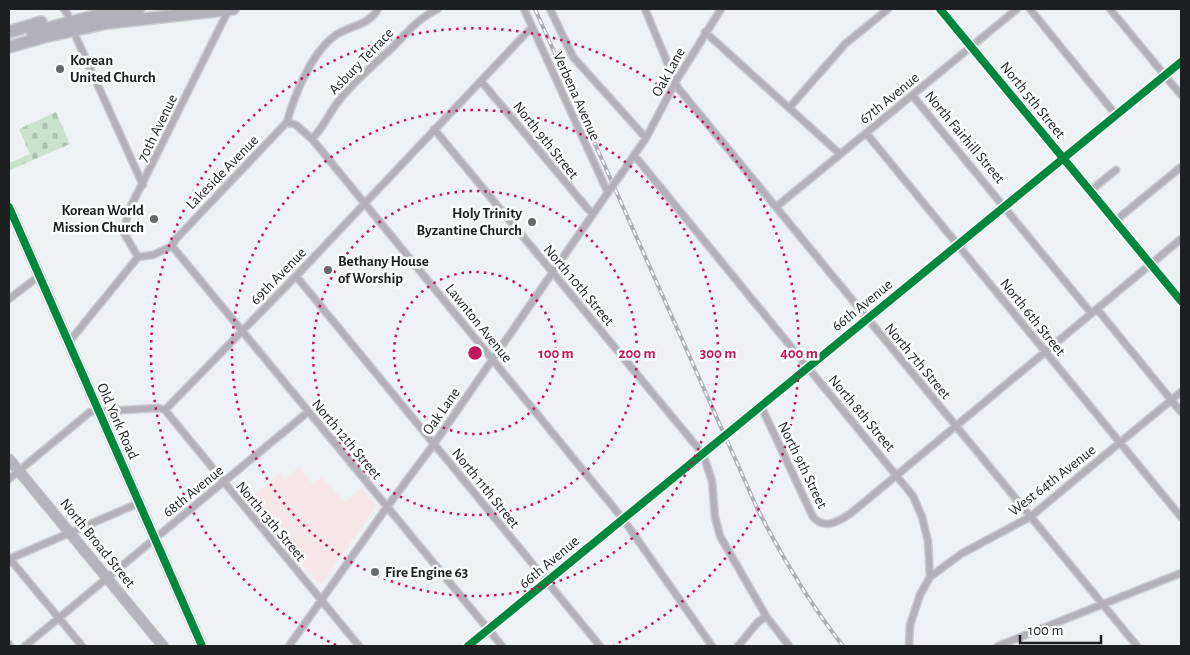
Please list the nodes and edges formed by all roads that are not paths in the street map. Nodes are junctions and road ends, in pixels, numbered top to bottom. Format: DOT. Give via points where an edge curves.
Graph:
graph roads {
  1 [pos="134,9"];
  2 [pos="139,9"];
  3 [pos="231,9"];
  4 [pos="378,9"];
  5 [pos="438,9"];
  6 [pos="524,9"];
  7 [pos="550,9"];
  8 [pos="645,9"];
  9 [pos="721,9"];
  10 [pos="888,9"];
  11 [pos="940,9"];
  12 [pos="1017,9"];
  13 [pos="1030,9"];
  14 [pos="1110,9"];
  15 [pos="66,12"];
  16 [pos="150,19"];
  17 [pos="532,27"];
  18 [pos="9,32"];
  19 [pos="706,32"];
  20 [pos="76,37"];
  21 [pos="9,39"];
  22 [pos="972,46"];
  23 [pos="9,47"];
  24 [pos="9,54"];
  25 [pos="1181,62"];
  26 [pos="1165,75"];
  27 [pos="481,80"];
  28 [pos="676,81"];
  29 [pos="912,95"];
  30 [pos="1181,96"];
  31 [pos="789,108"];
  32 [pos="1116,115"];
  33 [pos="287,122"];
  34 [pos="434,129"];
  35 [pos="866,133"];
  36 [pos="646,138"];
  37 [pos="312,139"];
  38 [pos="840,154"];
  39 [pos="634,155"];
  40 [pos="1064,158"];
  41 [pos="1181,167"];
  42 [pos="1116,170"];
  43 [pos="143,184"];
  44 [pos="609,191"];
  45 [pos="1090,191"];
  46 [pos="365,203"];
  47 [pos="1005,206"];
  48 [pos="9,207"];
  49 [pos="776,207"];
  50 [pos="593,214"];
  51 [pos="1116,221"];
  52 [pos="1181,239"];
  53 [pos="958,245"];
  54 [pos="172,246"];
  55 [pos="138,257"];
  56 [pos="1151,264"];
  57 [pos="552,272"];
  58 [pos="39,276"];
  59 [pos="296,276"];
  60 [pos="9,299"];
  61 [pos="1181,301"];
  62 [pos="1094,311"];
  63 [pos="867,319"];
  64 [pos="242,331"];
  65 [pos="69,342"];
  66 [pos="1045,352"];
  67 [pos="492,359"];
  68 [pos="808,367"];
  69 [pos="1181,392"];
  70 [pos="1172,400"];
  71 [pos="761,406"];
  72 [pos="165,410"];
  73 [pos="98,411"];
  74 [pos="308,412"];
  75 [pos="1181,412"];
  76 [pos="956,426"];
  77 [pos="1120,442"];
  78 [pos="434,444"];
  79 [pos="703,454"];
  80 [pos="9,459"];
  81 [pos="18,471"];
  82 [pos="897,474"];
  83 [pos="9,479"];
  84 [pos="223,483"];
  85 [pos="138,503"];
  86 [pos="387,507"];
  87 [pos="1030,517"];
  88 [pos="1181,517"];
  89 [pos="623,518"];
  90 [pos="69,532"];
  91 [pos="154,539"];
  92 [pos="9,559"];
  93 [pos="1181,573"];
  94 [pos="930,577"];
  95 [pos="107,578"];
  96 [pos="546,582"];
  97 [pos="321,600"];
  98 [pos="1102,604"];
  99 [pos="766,616"];
  100 [pos="59,619"];
  101 [pos="489,630"];
  102 [pos="25,646"];
  103 [pos="82,646"];
  104 [pos="163,646"];
  105 [pos="202,646"];
  106 [pos="289,646"];
  107 [pos="359,646"];
  108 [pos="468,646"];
  109 [pos="502,646"];
  110 [pos="600,646"];
  111 [pos="712,646"];
  112 [pos="738,646"];
  113 [pos="789,646"];
  114 [pos="909,646"];
  115 [pos="998,646"];
  116 [pos="1137,646"];
  1 -- 2 [label="highway"];
  1 -- 15 [label="highway"];
  1 -- 21 [label="highway"];
  3 -- 16 [label="highway"];
  3 -- 43 [label="street, 70th Avenue"];
  4 -- 33 [label="street, Lakeside Avenue" via="364,24 329,40 318,53 301,84"];
  5 -- 37 [label="street, Asbury Terrace" via="413,26 373,64 340,99"];
  6 -- 17 [label="street, Verbena Avenue"];
  7 -- 36 [label="street" via="572,57"];
  8 -- 28 [label="street, North 7th Street"];
  9 -- 19 [label="street, Oak Lane"];
  10 -- 31 [label="street" via="845,44"];
  11 -- 22 [label="street, North 5th Street"];
  12 -- 22 [label="street, 67th Avenue"];
  13 -- 32 [label="street"];
  14 -- 26 [label="street"];
  15 -- 18 [label="highway"];
  16 -- 20 [label="highway"];
  16 -- 23 [label="highway" via="90,27"];
  17 -- 27 [label="street, 69th Avenue"];
  17 -- 44 [label="street, Verbena Avenue"];
  19 -- 28 [label="street, Oak Lane"];
  19 -- 31 [label="street"];
  20 -- 24 [label="highway"];
  20 -- 43 [label="street"];
  22 -- 29 [label="street, 67th Avenue"];
  22 -- 40 [label="street, North 5th Street"];
  25 -- 26 [label="street, 66th Avenue"];
  26 -- 30 [label="street"];
  26 -- 32 [label="street, 66th Avenue"];
  27 -- 34 [label="street, 69th Avenue"];
  27 -- 50 [label="street, North 9th Street"];
  28 -- 36 [label="street, Oak Lane"];
  28 -- 49 [label="street, North 7th Street" via="681,92"];
  29 -- 35 [label="street, 67th Avenue"];
  29 -- 47 [label="street, North Fairhill Street"];
  31 -- 38 [label="street"];
  32 -- 40 [label="street, 66th Avenue"];
  33 -- 37 [label="street, Lawnton Avenue" via="296,125"];
  33 -- 54 [label="street, Lakeside Avenue"];
  34 -- 46 [label="street, 69th Avenue"];
  34 -- 57 [label="street, North 10th Street"];
  35 -- 38 [label="street, 67th Avenue"];
  35 -- 53 [label="street, North 6th Street"];
  36 -- 39 [label="street, Oak Lane"];
  37 -- 46 [label="street, Lawnton Avenue"];
  38 -- 49 [label="street, 67th Avenue"];
  39 -- 44 [label="street, Oak Lane, bridge"];
  39 -- 68 [label="street, North 8th Street"];
  40 -- 45 [label="street, North 5th Street"];
  40 -- 47 [label="street, 66th Avenue"];
  41 -- 51 [label="street"];
  42 -- 45 [label="street"];
  43 -- 55 [label="street, 70th Avenue" via="128,212 124,233"];
  44 -- 50 [label="street, Oak Lane"];
  45 -- 51 [label="street, North 5th Street"];
  46 -- 59 [label="street, 69th Avenue"];
  46 -- 67 [label="street, Lawnton Avenue"];
  47 -- 53 [label="street, 66th Avenue"];
  47 -- 62 [label="street, North Fairhill Street"];
  48 -- 58 [label="main road, Old York Road"];
  49 -- 63 [label="street, North 7th Street"];
  50 -- 57 [label="street, Oak Lane"];
  51 -- 56 [label="street, North 5th Street"];
  52 -- 56 [label="street"];
  53 -- 63 [label="street, 66th Avenue"];
  53 -- 66 [label="street, North 6th Street"];
  54 -- 55 [label="street, Lakeside Avenue" via="153,255"];
  54 -- 64 [label="street, North 12th Street"];
  55 -- 65 [label="street"];
  56 -- 61 [label="street, North 5th Street"];
  56 -- 62 [label="street"];
  57 -- 67 [label="street, Oak Lane"];
  57 -- 79 [label="street, North 10th Street"];
  58 -- 60 [label="street"];
  58 -- 65 [label="main road, Old York Road"];
  59 -- 64 [label="street, 69th Avenue"];
  59 -- 78 [label="street, North 11th Street"];
  62 -- 66 [label="street"];
  62 -- 70 [label="street, North Fairhill Street"];
  63 -- 68 [label="street, 66th Avenue"];
  63 -- 76 [label="street, North 7th Street"];
  64 -- 72 [label="street, 69th Avenue"];
  64 -- 74 [label="street, North 12th Street"];
  65 -- 73 [label="main road, Old York Road"];
  66 -- 76 [label="street"];
  66 -- 77 [label="street, North 6th Street"];
  67 -- 78 [label="street, Oak Lane"];
  67 -- 89 [label="street, Lawnton Avenue"];
  68 -- 71 [label="street, 66th Avenue"];
  68 -- 82 [label="street, North 8th Street"];
  69 -- 70 [label="street, West 64th Avenue"];
  70 -- 75 [label="street, North Fairhill Street"];
  70 -- 77 [label="street, West 64th Avenue"];
  71 -- 79 [label="street, 66th Avenue, bridge"];
  71 -- 82 [label="street, North 9th Street" via="813,517 821,522 830,525 850,514"];
  72 -- 73 [label="street"];
  72 -- 84 [label="street, North 13th Street"];
  73 -- 81 [label="street" via="90,412"];
  73 -- 85 [label="main road, Old York Road"];
  74 -- 84 [label="street, 68th Avenue"];
  74 -- 86 [label="street, North 12th Street"];
  76 -- 82 [label="street"];
  76 -- 87 [label="street, North 7th Street"];
  77 -- 87 [label="street, West 64th Avenue"];
  77 -- 88 [label="street, North 6th Street"];
  78 -- 86 [label="street, Oak Lane"];
  78 -- 96 [label="street, North 11th Street"];
  79 -- 89 [label="street, 66th Avenue"];
  79 -- 99 [label="street, North 10th Street" via="712,481 720,536"];
  80 -- 81 [label="main road, North Broad Street"];
  81 -- 83 [label="street"];
  81 -- 90 [label="main road, North Broad Street"];
  82 -- 94 [label="street, North 8th Street" via="913,496 922,517 928,541"];
  84 -- 91 [label="street, 68th Avenue"];
  84 -- 97 [label="street, North 13th Street"];
  85 -- 90 [label="street"];
  85 -- 91 [label="main road, Old York Road"];
  86 -- 97 [label="street, Oak Lane"];
  86 -- 101 [label="street, North 12th Street"];
  87 -- 94 [label="street, West 64th Avenue" via="961,554"];
  87 -- 98 [label="street, North 7th Street"];
  89 -- 96 [label="street, 66th Avenue"];
  89 -- 111 [label="street, Lawnton Avenue"];
  90 -- 92 [label="street"];
  90 -- 95 [label="main road, North Broad Street"];
  91 -- 95 [label="street, 68th Avenue"];
  91 -- 105 [label="main road, Old York Road"];
  92 -- 100 [label="street"];
  93 -- 98 [label="street"];
  94 -- 114 [label="street" via="910,625"];
  95 -- 100 [label="street, 68th Avenue"];
  95 -- 104 [label="main road, North Broad Street"];
  96 -- 101 [label="street, 66th Avenue"];
  96 -- 110 [label="street, North 11th Street"];
  97 -- 106 [label="street, Oak Lane"];
  97 -- 107 [label="street, North 13th Street"];
  98 -- 115 [label="street"];
  98 -- 116 [label="street, North 7th Street"];
  99 -- 112 [label="street"];
  99 -- 113 [label="street, North 10th Street"];
  100 -- 102 [label="street, 68th Avenue"];
  100 -- 103 [label="street"];
  101 -- 108 [label="street, 66th Avenue"];
  101 -- 109 [label="street, North 12th Street"];
}
